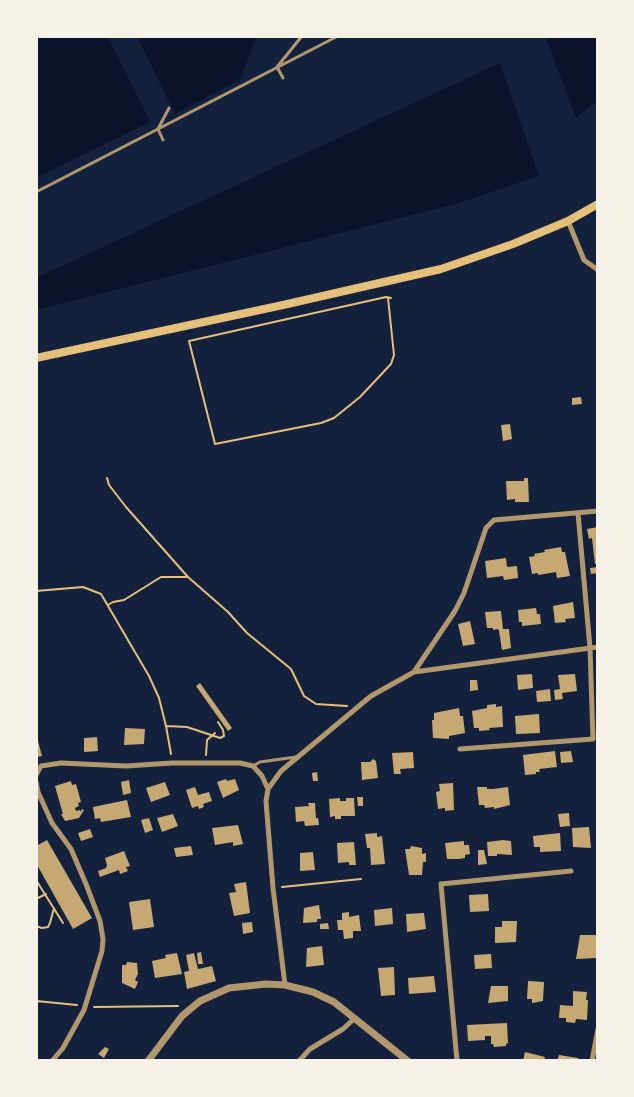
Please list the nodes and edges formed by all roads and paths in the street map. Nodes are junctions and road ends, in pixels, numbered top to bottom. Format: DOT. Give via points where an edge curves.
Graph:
graph roads {
  1 [pos="302,36"];
  2 [pos="338,36"];
  3 [pos="277,67"];
  4 [pos="283,78"];
  5 [pos="169,108"];
  6 [pos="158,129"];
  7 [pos="163,140"];
  8 [pos="36,192"];
  9 [pos="598,204"];
  10 [pos="568,221"];
  11 [pos="598,270"];
  12 [pos="390,298"];
  13 [pos="36,358"];
  14 [pos="107,478"];
  15 [pos="598,511"];
  16 [pos="578,513"];
  17 [pos="188,577"];
  18 [pos="36,591"];
  19 [pos="108,605"];
  20 [pos="598,647"];
  21 [pos="590,648"];
  22 [pos="414,672"];
  23 [pos="356,708"];
  24 [pos="218,722"];
  25 [pos="166,726"];
  26 [pos="215,733"];
  27 [pos="210,736"];
  28 [pos="460,749"];
  29 [pos="298,757"];
  30 [pos="172,763"];
  31 [pos="207,763"];
  32 [pos="253,766"];
  33 [pos="36,775"];
  34 [pos="36,782"];
  35 [pos="268,789"];
  36 [pos="571,871"];
  37 [pos="361,879"];
  38 [pos="36,880"];
  39 [pos="273,888"];
  40 [pos="46,894"];
  41 [pos="36,898"];
  42 [pos="54,908"];
  43 [pos="63,923"];
  44 [pos="36,926"];
  45 [pos="285,985"];
  46 [pos="36,1001"];
  47 [pos="74,1005"];
  48 [pos="165,1006"];
  49 [pos="89,1008"];
  50 [pos="355,1018"];
  51 [pos="598,1029"];
  52 [pos="52,1061"];
  53 [pos="148,1061"];
  54 [pos="299,1061"];
  55 [pos="408,1061"];
  56 [pos="457,1061"];
  57 [pos="592,1061"];
  1 -- 3 [label="lane"];
  2 -- 3 [label="lane"];
  3 -- 4 [label="lane"];
  3 -- 6 [label="lane"];
  5 -- 6 [label="lane"];
  6 -- 7 [label="lane"];
  6 -- 8 [label="lane"];
  9 -- 10 [label="main road"];
  10 -- 11 [label="street" via="584,260"];
  10 -- 13 [label="main road" via="441,269"];
  12 -- 12 [label="path" via="189,342 215,444 321,423 334,418 360,397 391,364 394,355"];
  14 -- 17 [label="path" via="126,507"];
  15 -- 16 [label="street"];
  16 -- 21 [label="street"];
  16 -- 22 [label="street" via="494,520 486,528 455,611"];
  17 -- 19 [label="path" via="161,577 124,600"];
  17 -- 23 [label="path" via="291,669 304,696 316,704"];
  18 -- 19 [label="path" via="83,587 101,594"];
  19 -- 25 [label="path" via="149,676"];
  20 -- 21 [label="street"];
  21 -- 22 [label="street"];
  21 -- 28 [label="street" via="593,740"];
  22 -- 23 [label="street"];
  23 -- 29 [label="street"];
  24 -- 27 [label="path" via="224,736"];
  25 -- 27 [label="path" via="187,727"];
  25 -- 30 [label="path"];
  26 -- 27 [label="path"];
  27 -- 31 [label="path"];
  29 -- 32 [label="lane"];
  29 -- 35 [label="street"];
  30 -- 31 [label="street"];
  30 -- 33 [label="street" via="61,763 41,766"];
  31 -- 32 [label="street"];
  32 -- 35 [label="street"];
  34 -- 52 [label="street" via="52,823 71,849 86,884 103,939 85,1007"];
  35 -- 39 [label="street"];
  36 -- 56 [label="street" via="441,884"];
  37 -- 39 [label="path"];
  38 -- 40 [label="path"];
  39 -- 45 [label="street"];
  40 -- 41 [label="path"];
  40 -- 42 [label="path"];
  42 -- 43 [label="path"];
  42 -- 44 [label="path" via="48,927"];
  45 -- 50 [label="street" via="313,992"];
  45 -- 53 [label="street" via="229,988 200,1001 182,1016"];
  46 -- 47 [label="path"];
  48 -- 49 [label="path"];
  50 -- 54 [label="street" via="344,1029 310,1048"];
  50 -- 55 [label="street"];
  51 -- 57 [label="street"];
}
